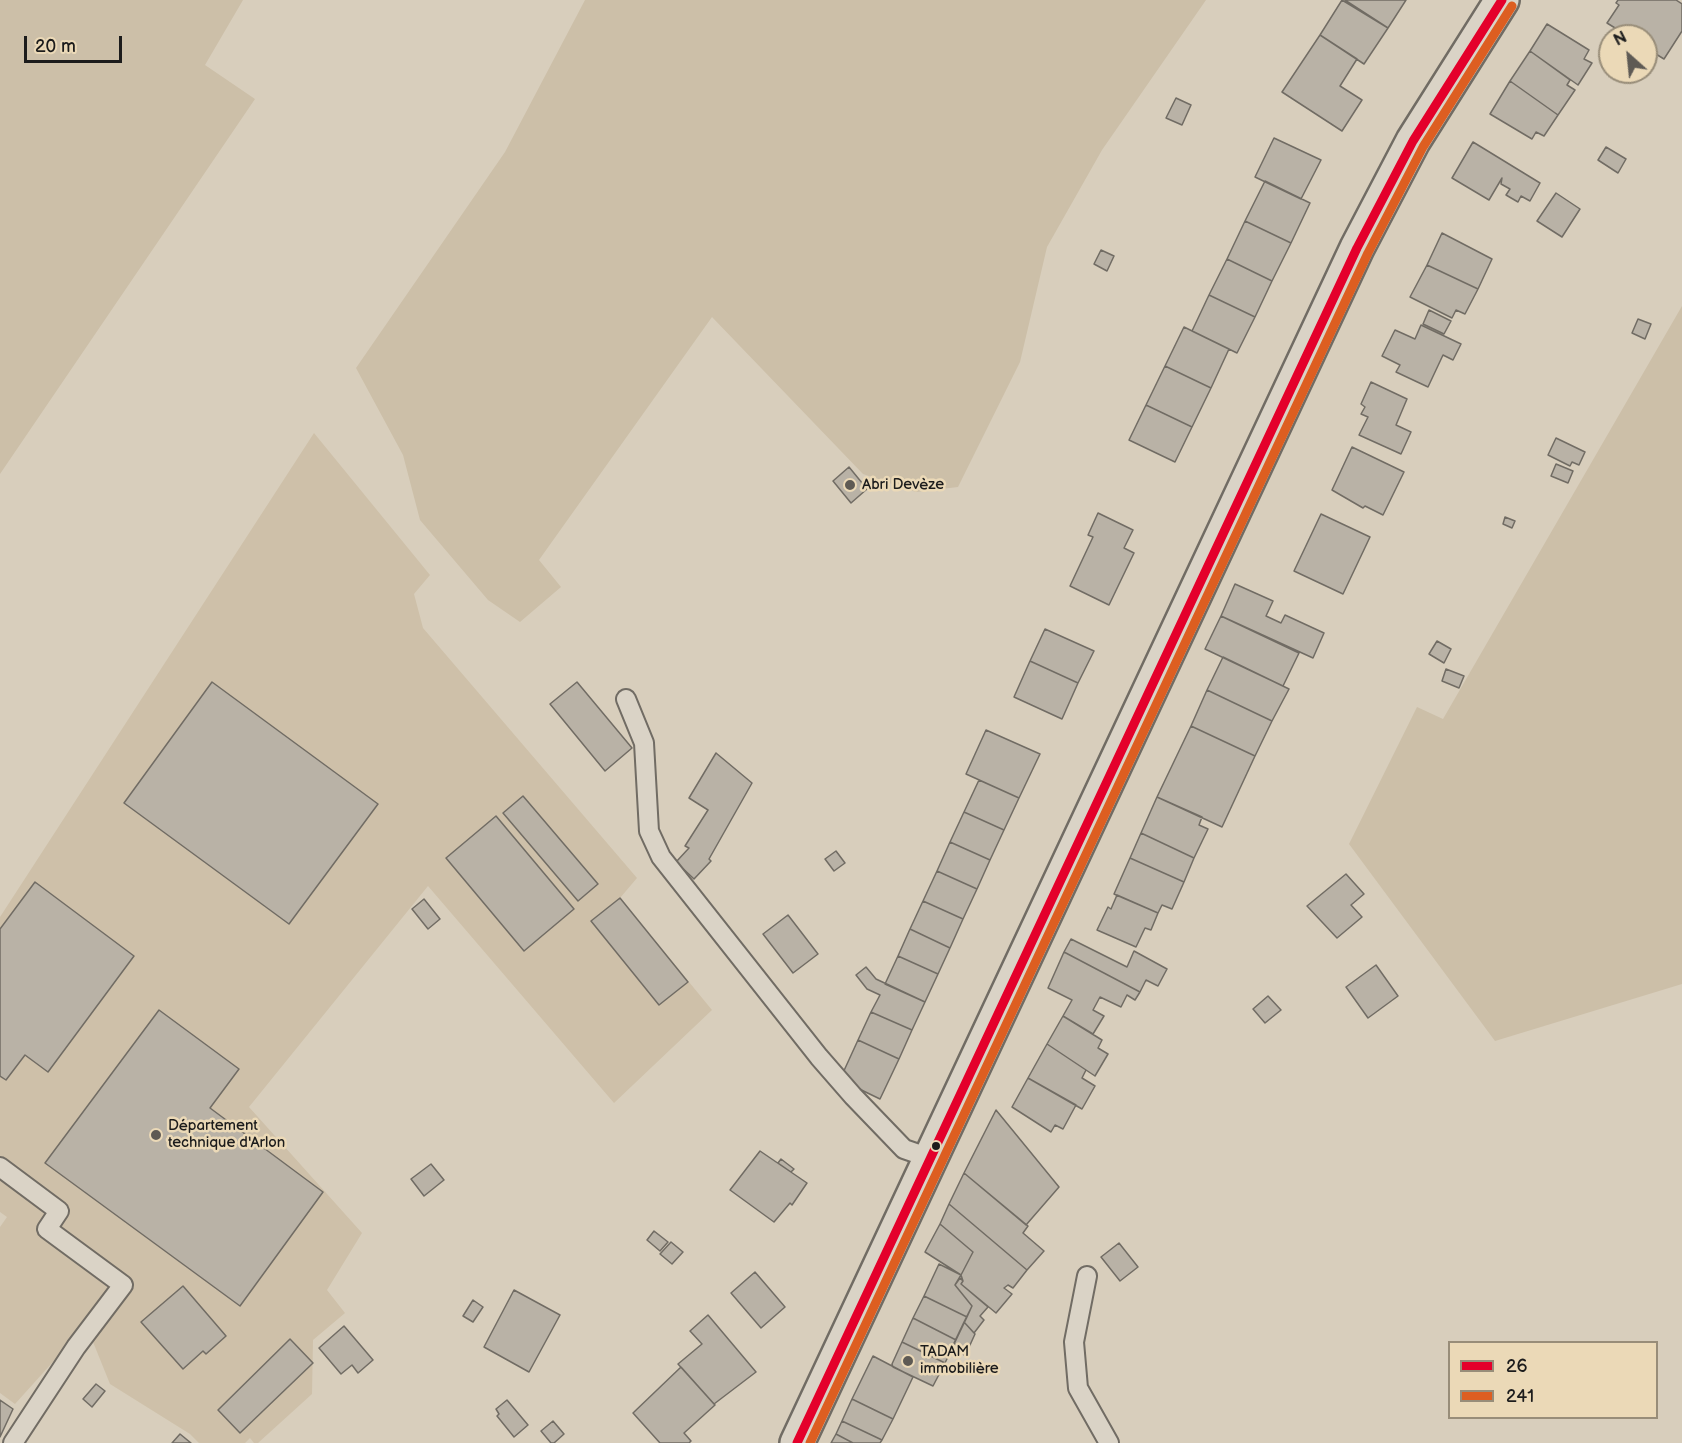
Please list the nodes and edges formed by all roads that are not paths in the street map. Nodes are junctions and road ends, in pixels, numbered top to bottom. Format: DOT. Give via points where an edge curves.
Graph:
graph roads {
  1 [pos="1502,0"];
  2 [pos="626,699"];
  3 [pos="930,1158"];
  4 [pos="0,1167"];
  5 [pos="1086,1276"];
  6 [pos="13,1443"];
  7 [pos="797,1443"];
  8 [pos="1109,1443"];
  1 -- 3 [label="main road" via="1413,141 1357,248"];
  2 -- 3 [label="lane" via="644,743 649,831 661,857 846,1088 904,1149"];
  3 -- 7 [label="main road"];
  4 -- 6 [label="lane" via="58,1211 46,1229 123,1285 76,1347"];
  5 -- 8 [label="lane" via="1074,1342 1078,1388"];
}
